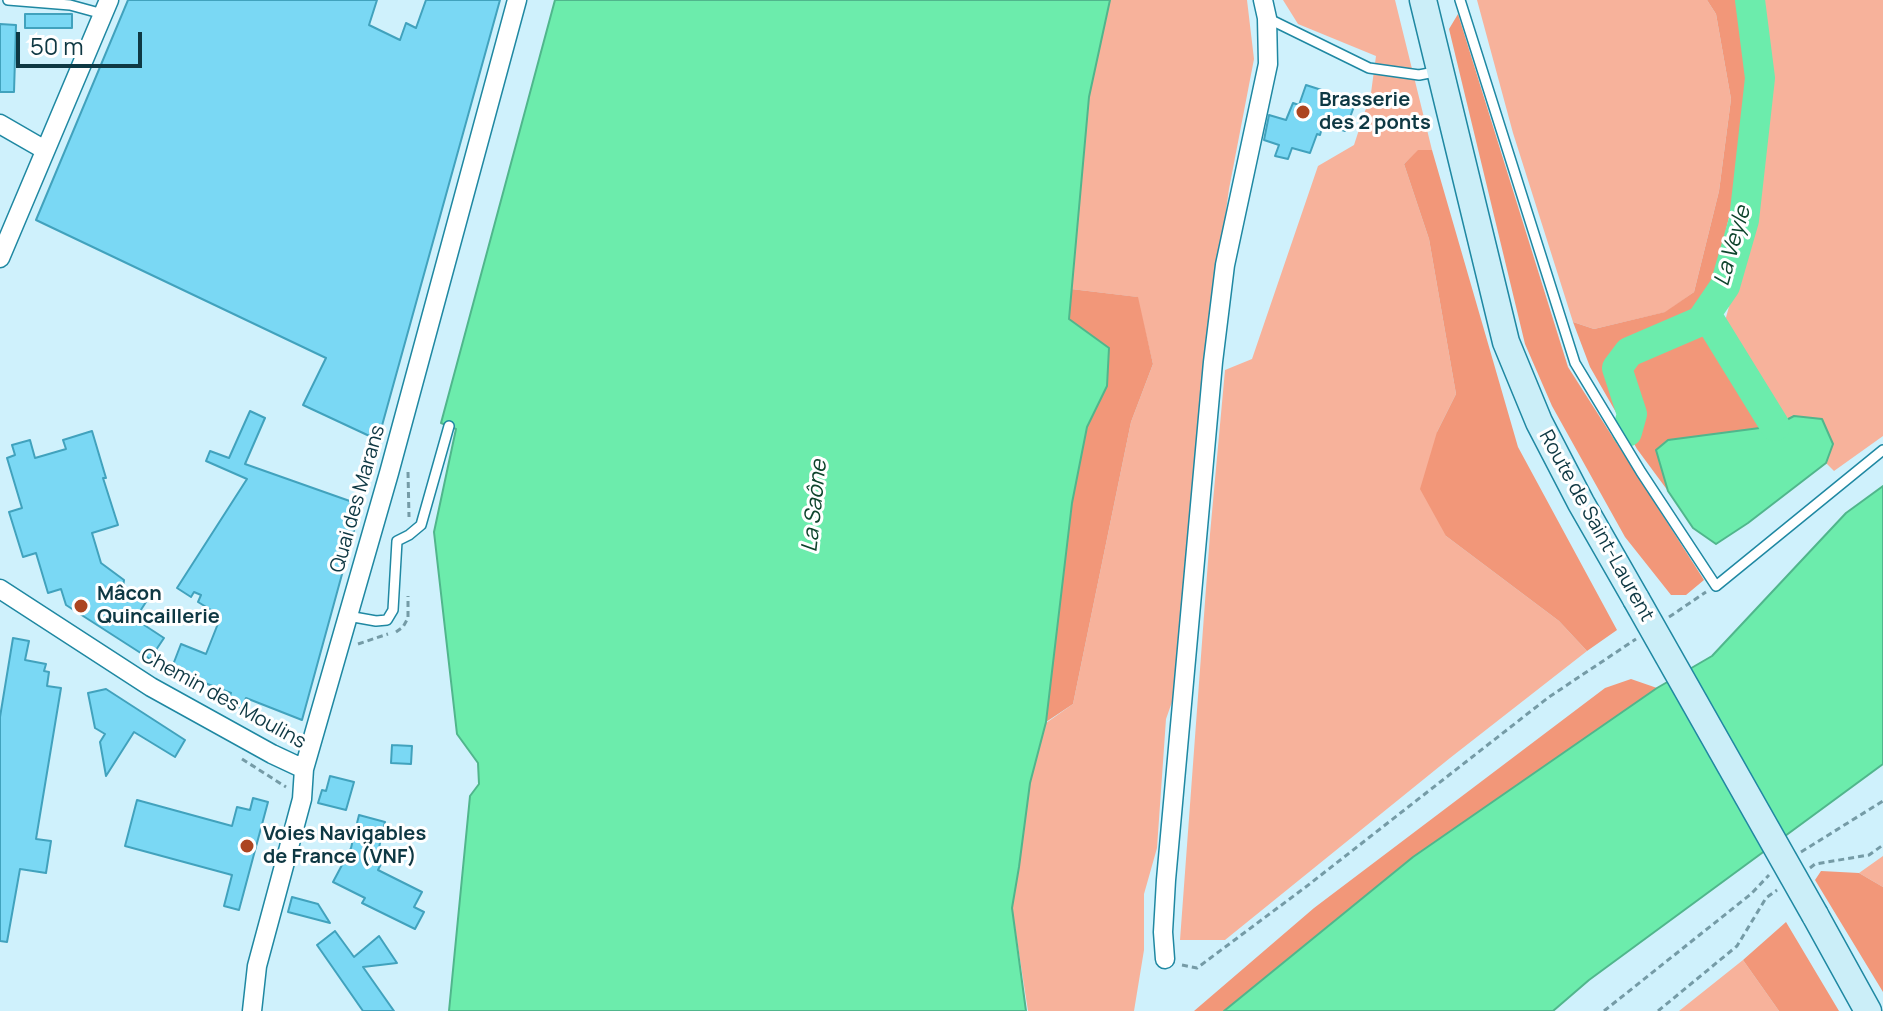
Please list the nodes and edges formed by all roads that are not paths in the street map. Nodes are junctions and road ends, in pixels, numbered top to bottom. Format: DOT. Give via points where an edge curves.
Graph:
graph roads {
  1 [pos="8,0"];
  2 [pos="517,0"];
  3 [pos="1423,0"];
  4 [pos="1460,0"];
  5 [pos="106,7"];
  6 [pos="1265,9"];
  7 [pos="1440,71"];
  8 [pos="0,124"];
  9 [pos="45,150"];
  10 [pos="0,258"];
  11 [pos="449,426"];
  12 [pos="1883,450"];
  13 [pos="0,589"];
  14 [pos="348,616"];
  15 [pos="304,769"];
  16 [pos="1165,959"];
  17 [pos="252,1011"];
  18 [pos="1868,1011"];
  1 -- 5 [label="lane"];
  2 -- 14 [label="street, Quai des Marans"];
  3 -- 7 [label="main road, Route de Saint-Laurent"];
  4 -- 12 [label="lane" via="1575,363 1716,586"];
  5 -- 9 [label="street"];
  6 -- 7 [label="lane" via="1369,68 1419,75"];
  6 -- 16 [label="street" via="1268,64 1225,265 1213,362 1166,880"];
  7 -- 18 [label="main road, Route de Saint-Laurent, bridge" via="1506,342 1539,422"];
  8 -- 9 [label="street"];
  9 -- 10 [label="street"];
  11 -- 14 [label="lane" via="421,525 397,541 393,610 387,620"];
  13 -- 15 [label="street, Chemin des Moulins" via="151,687"];
  14 -- 15 [label="street, Quai des Marans"];
  15 -- 17 [label="street, Quai des Marans" via="302,799 257,966"];
}
